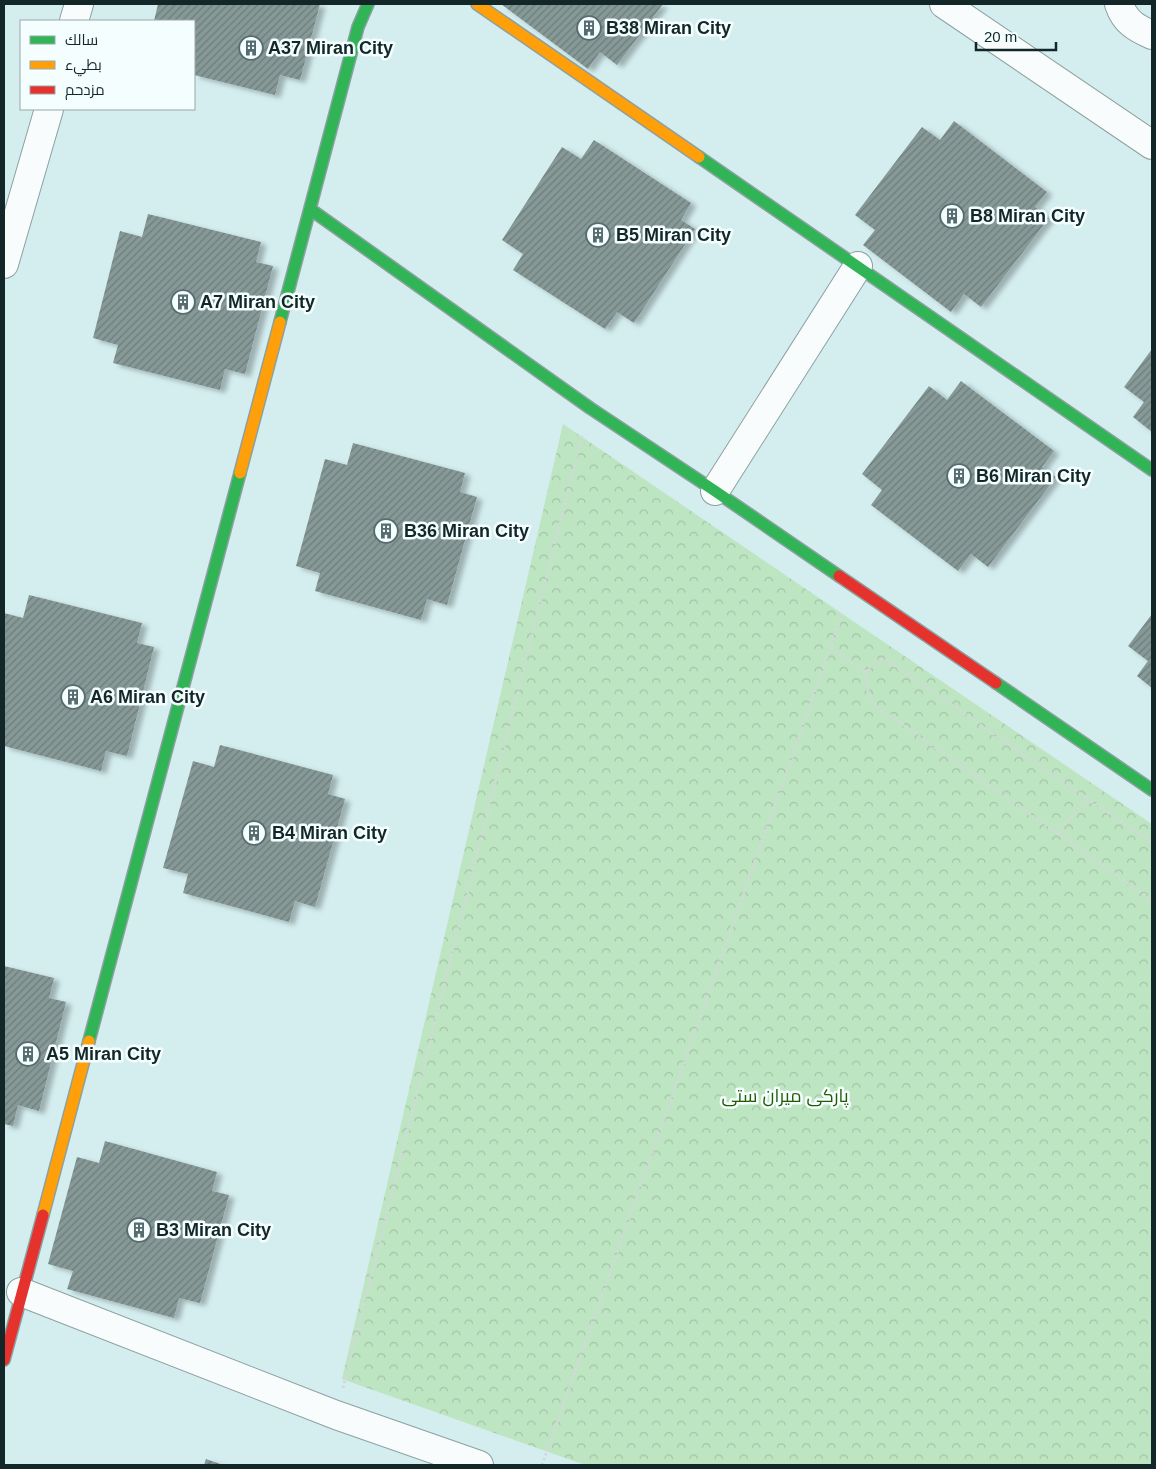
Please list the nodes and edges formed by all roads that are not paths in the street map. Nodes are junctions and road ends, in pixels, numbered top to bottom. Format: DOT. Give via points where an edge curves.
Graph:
graph roads {
  1 [pos="79,4"];
  2 [pos="368,4"];
  3 [pos="477,4"];
  4 [pos="944,4"];
  5 [pos="1119,4"];
  6 [pos="74,20"];
  7 [pos="1152,35"];
  8 [pos="49,110"];
  9 [pos="1152,144"];
  10 [pos="310,209"];
  11 [pos="4,264"];
  12 [pos="858,266"];
  13 [pos="1152,470"];
  14 [pos="715,491"];
  15 [pos="1152,790"];
  16 [pos="21,1292"];
  17 [pos="4,1360"];
  18 [pos="479,1465"];
  1 -- 6 [label="street"];
  2 -- 10 [label="street" via="358,26"];
  3 -- 12 [label="street"];
  4 -- 9 [label="street"];
  5 -- 7 [label="street" via="1132,25"];
  8 -- 11 [label="street"];
  10 -- 14 [label="street" via="590,408"];
  10 -- 16 [label="street"];
  12 -- 13 [label="street"];
  12 -- 14 [label="street"];
  14 -- 15 [label="street"];
  16 -- 17 [label="street"];
  16 -- 18 [label="street" via="336,1415"];
}
